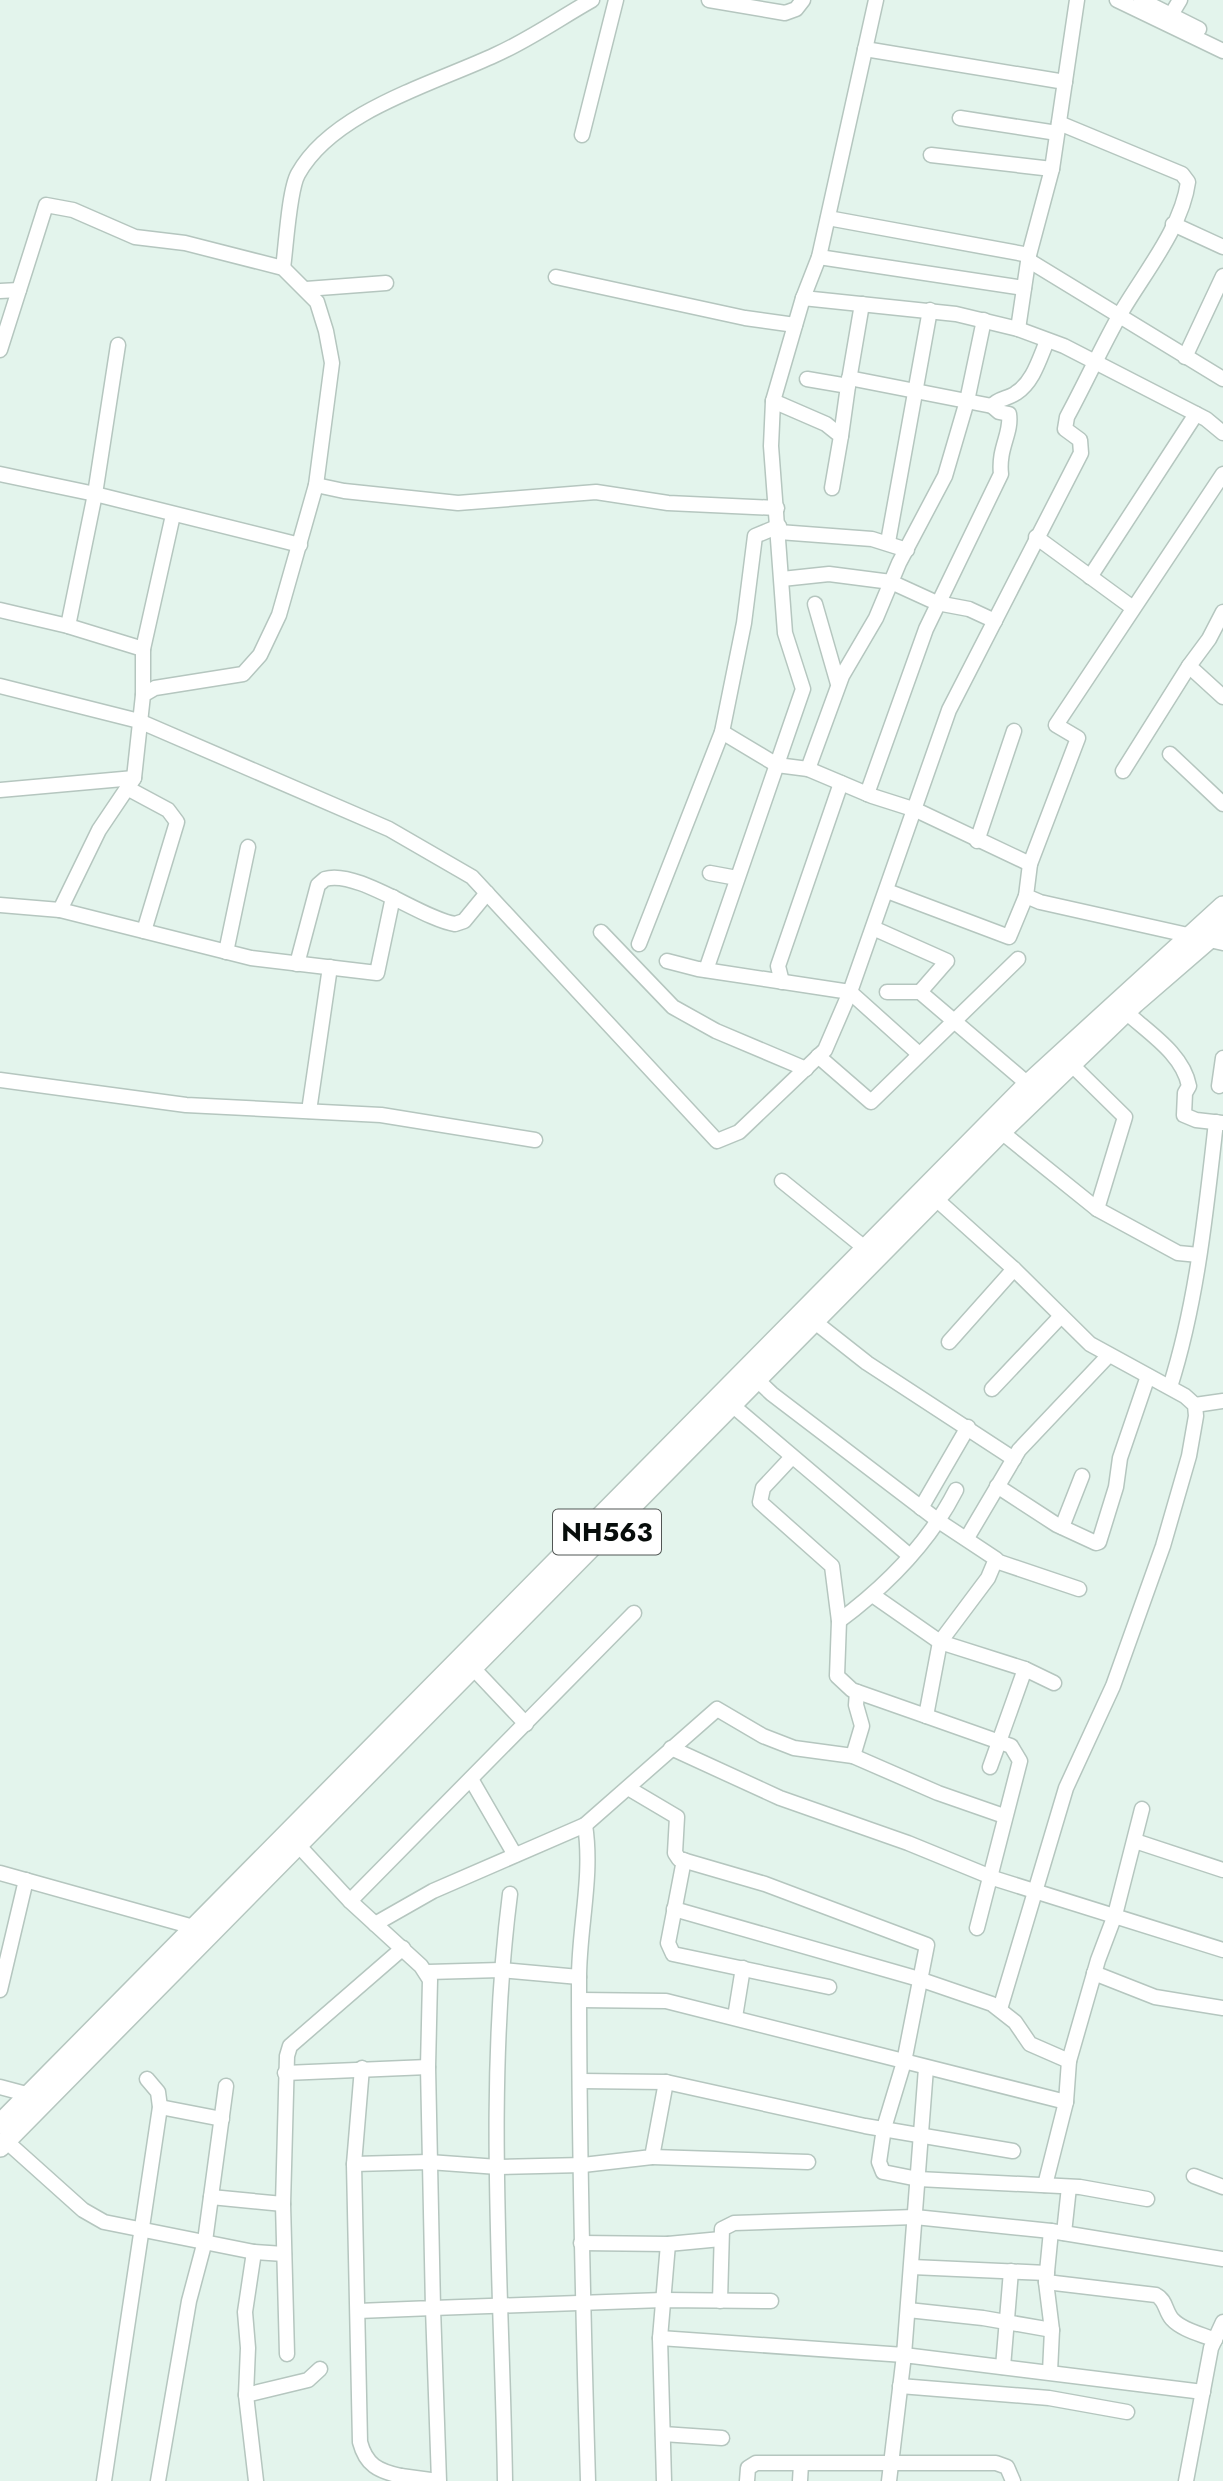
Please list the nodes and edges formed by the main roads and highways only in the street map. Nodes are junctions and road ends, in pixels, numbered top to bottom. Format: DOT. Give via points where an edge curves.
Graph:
graph roads {
  1 [pos="1223,906"];
  2 [pos="1223,927"];
  3 [pos="1207,940"];
  4 [pos="995,1127"];
  5 [pos="750,1374"];
  6 [pos="2,2137"];
  1 -- 3 [label="highway, NH563"];
  2 -- 3 [label="highway, NH563"];
  3 -- 4 [label="highway, NH563" via="1072,1064"];
  3 -- 4 [label="highway, NH563" via="1028,1084"];
  4 -- 5 [label="highway, NH563" via="866,1249"];
  4 -- 5 [label="highway, NH563" via="936,1199 815,1322"];
  5 -- 6 [label="highway, NH563" via="30,2095"];
  5 -- 6 [label="highway, NH563" via="732,1405 299,1846"];
}
